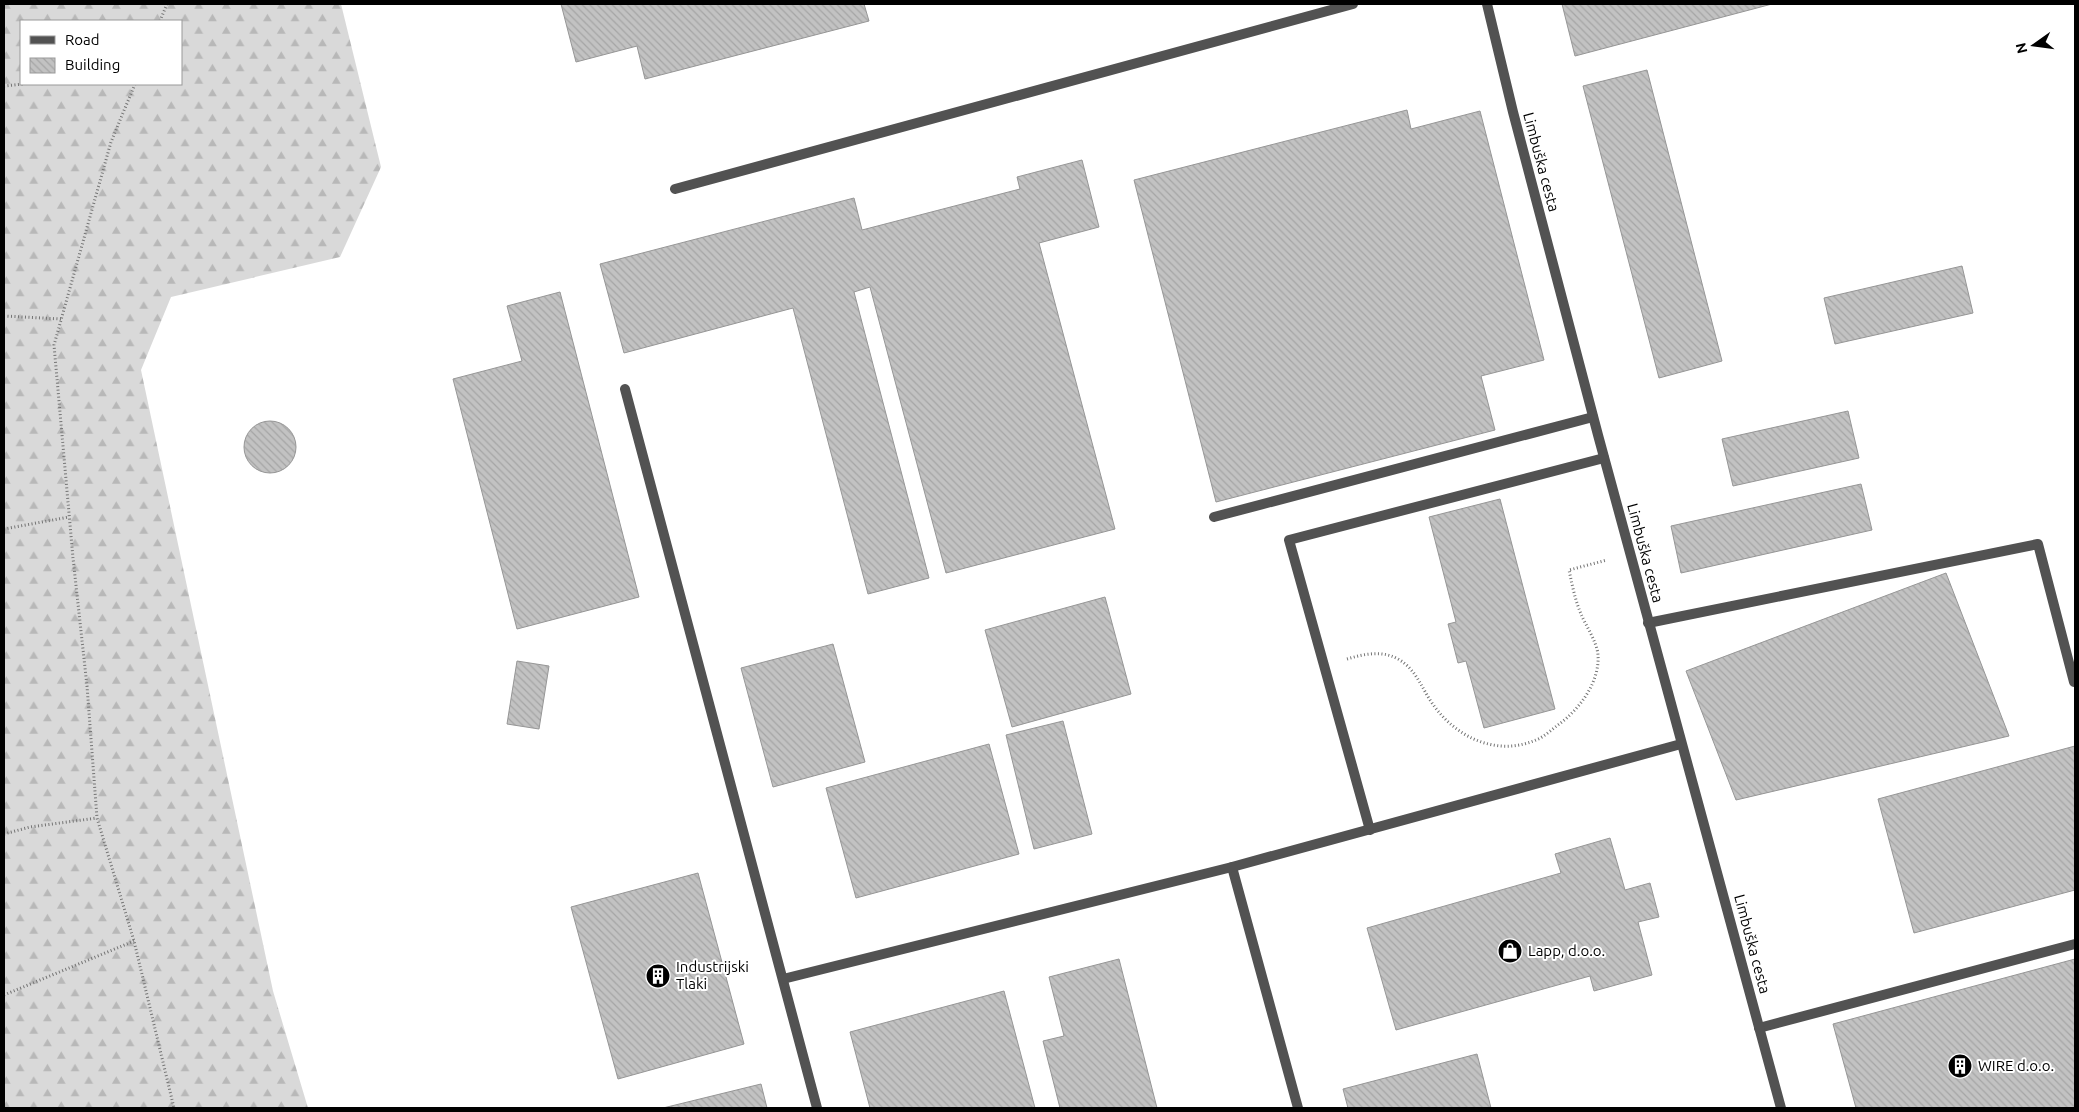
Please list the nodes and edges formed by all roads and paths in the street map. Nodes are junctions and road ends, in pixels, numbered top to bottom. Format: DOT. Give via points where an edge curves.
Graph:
graph roads {
  1 [pos="167,4"];
  2 [pos="1354,4"];
  3 [pos="1487,4"];
  4 [pos="160,20"];
  5 [pos="20,84"];
  6 [pos="135,85"];
  7 [pos="4,86"];
  8 [pos="675,189"];
  9 [pos="4,316"];
  10 [pos="61,319"];
  11 [pos="625,389"];
  12 [pos="1593,417"];
  13 [pos="1604,458"];
  14 [pos="69,517"];
  15 [pos="1214,517"];
  16 [pos="4,529"];
  17 [pos="1630,554"];
  18 [pos="1648,623"];
  19 [pos="1324,665"];
  20 [pos="2074,682"];
  21 [pos="1682,744"];
  22 [pos="97,818"];
  23 [pos="1370,830"];
  24 [pos="4,834"];
  25 [pos="1232,867"];
  26 [pos="134,941"];
  27 [pos="2075,944"];
  28 [pos="783,979"];
  29 [pos="4,995"];
  30 [pos="1759,1028"];
  31 [pos="174,1108"];
  32 [pos="817,1108"];
  33 [pos="1298,1108"];
  34 [pos="1781,1108"];
  1 -- 4 [label="path"];
  2 -- 8 [label="street"];
  3 -- 12 [label="street, Limbuška cesta"];
  5 -- 7 [label="path"];
  6 -- 10 [label="path" via="111,142"];
  9 -- 10 [label="path"];
  10 -- 14 [label="path" via="54,345"];
  11 -- 28 [label="street"];
  12 -- 13 [label="street, Limbuška cesta"];
  12 -- 15 [label="street"];
  13 -- 17 [label="street, Limbuška cesta"];
  13 -- 19 [label="street" via="1289,540"];
  14 -- 16 [label="path"];
  14 -- 22 [label="path"];
  17 -- 18 [label="street, Limbuška cesta"];
  17 -- 19 [label="path" via="1568,570 1580,612 1598,654 1596,675 1582,702 1537,740 1517,746 1492,746 1472,739 1449,725 1412,669 1397,658 1379,653"];
  18 -- 20 [label="street" via="2038,544"];
  18 -- 21 [label="street, Limbuška cesta"];
  19 -- 23 [label="street"];
  21 -- 23 [label="street"];
  21 -- 30 [label="street, Limbuška cesta"];
  22 -- 24 [label="path"];
  22 -- 26 [label="path"];
  23 -- 25 [label="street"];
  25 -- 28 [label="street"];
  25 -- 33 [label="street"];
  26 -- 29 [label="path"];
  26 -- 31 [label="path"];
  27 -- 30 [label="street"];
  28 -- 32 [label="street"];
  30 -- 34 [label="street, Limbuška cesta"];
}
